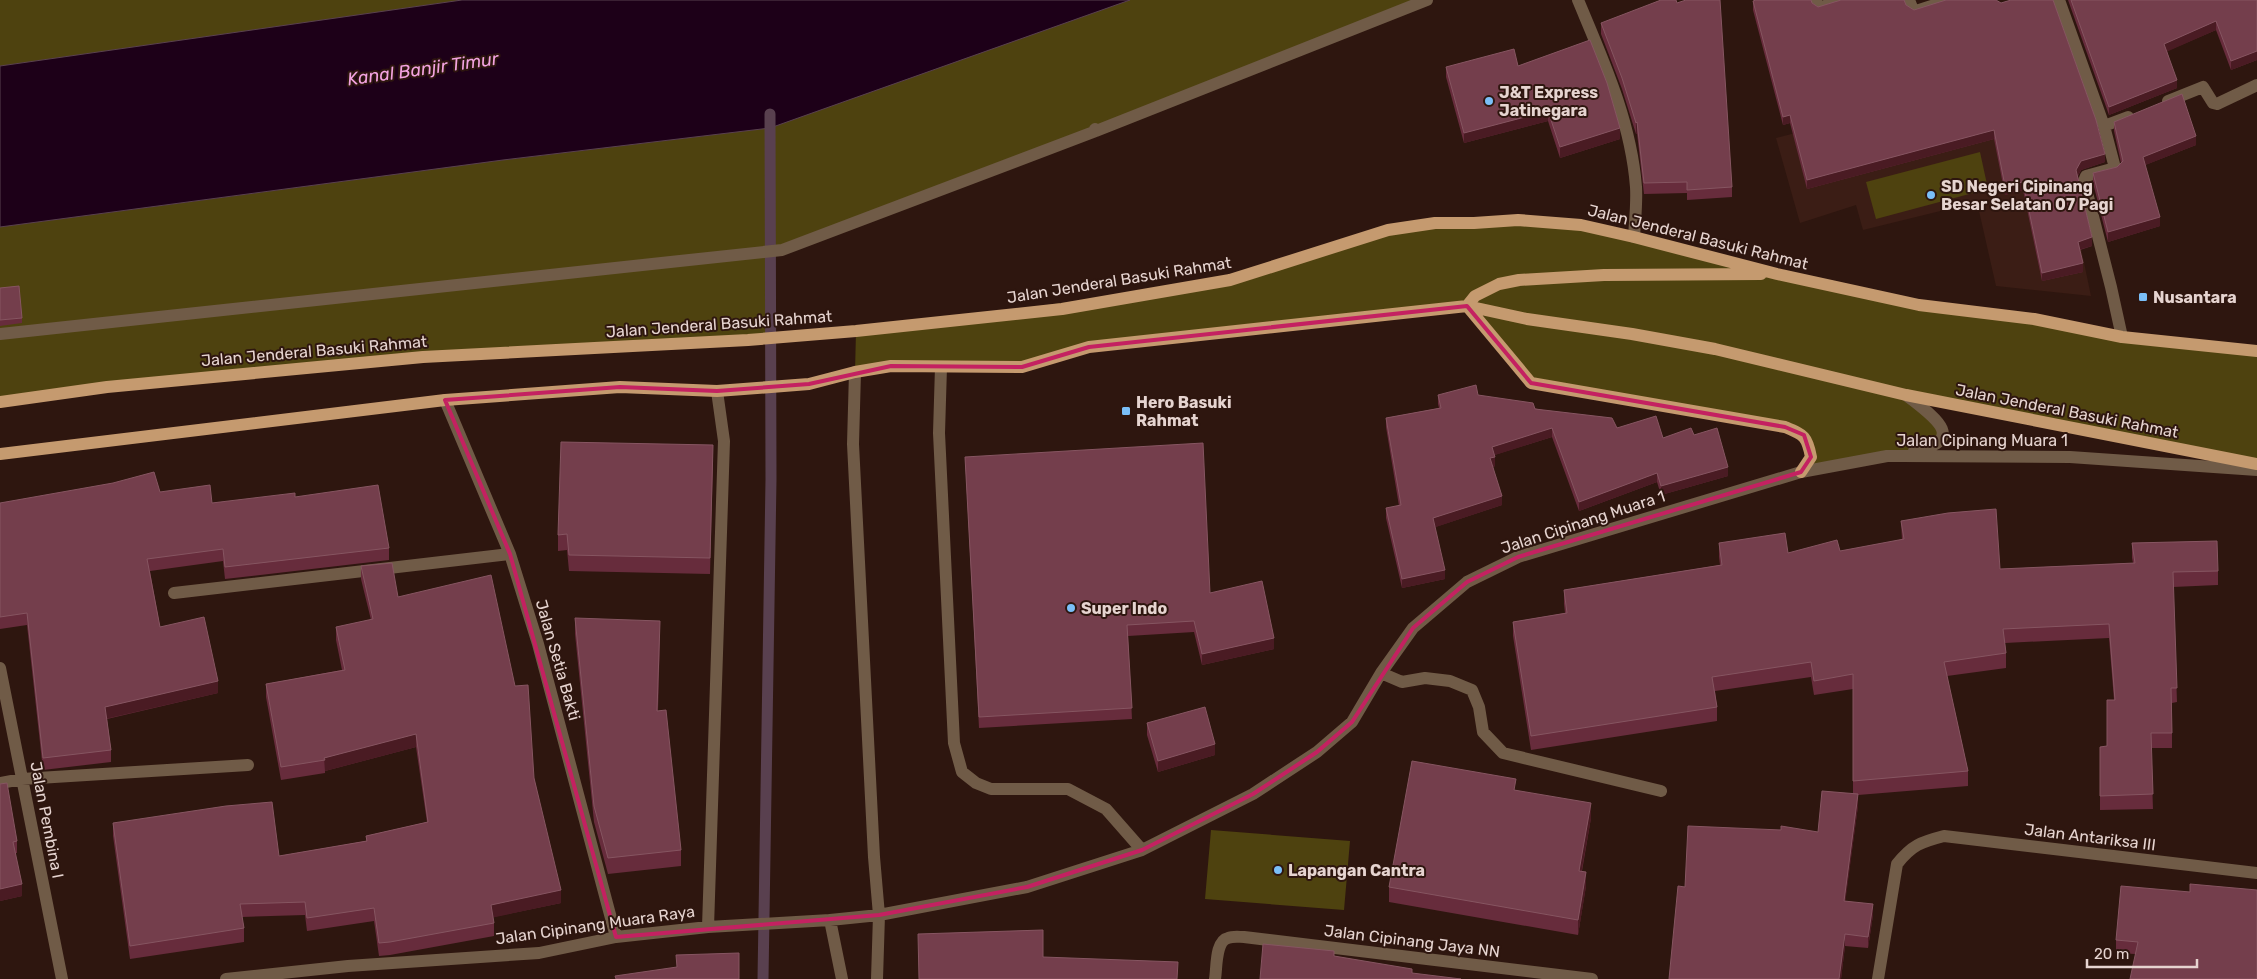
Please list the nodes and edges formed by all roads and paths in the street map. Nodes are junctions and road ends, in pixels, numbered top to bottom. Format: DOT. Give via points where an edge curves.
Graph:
graph roads {
  1 [pos="1427,0"];
  2 [pos="1578,0"];
  3 [pos="1815,0"];
  4 [pos="1842,0"];
  5 [pos="1908,0"];
  6 [pos="1950,0"];
  7 [pos="2059,0"];
  8 [pos="2257,85"];
  9 [pos="2156,106"];
  10 [pos="2139,112"];
  11 [pos="2104,126"];
  12 [pos="1634,237"];
  13 [pos="1777,274"];
  14 [pos="1467,306"];
  15 [pos="0,334"];
  16 [pos="2122,337"];
  17 [pos="2257,351"];
  18 [pos="941,367"];
  19 [pos="855,372"];
  20 [pos="717,391"];
  21 [pos="1906,395"];
  22 [pos="444,400"];
  23 [pos="0,402"];
  24 [pos="0,454"];
  25 [pos="1887,456"];
  26 [pos="2257,464"];
  27 [pos="2257,470"];
  28 [pos="1801,472"];
  29 [pos="510,554"];
  30 [pos="174,594"];
  31 [pos="0,668"];
  32 [pos="1381,673"];
  33 [pos="248,765"];
  34 [pos="22,779"];
  35 [pos="0,783"];
  36 [pos="1661,791"];
  37 [pos="1142,850"];
  38 [pos="2257,873"];
  39 [pos="879,915"];
  40 [pos="830,920"];
  41 [pos="708,927"];
  42 [pos="616,937"];
  43 [pos="62,979"];
  44 [pos="226,979"];
  45 [pos="842,979"];
  46 [pos="877,979"];
  47 [pos="1216,979"];
  48 [pos="1592,979"];
  49 [pos="1878,979"];
  1 -- 15 [label="street" via="782,250"];
  2 -- 12 [label="street" via="1616,93 1628,142 1636,187"];
  3 -- 4 [label="street" via="1819,8"];
  5 -- 6 [label="street" via="1916,11"];
  7 -- 11 [label="street"];
  8 -- 9 [label="street" via="2217,104 2203,87"];
  10 -- 11 [label="street"];
  11 -- 16 [label="street" via="2115,168 2086,176 2084,181"];
  12 -- 13 [label="main road, Jalan Jenderal Basuki Rahmat"];
  12 -- 23 [label="main road, Jalan Jenderal Basuki Rahmat" via="1580,225 1518,220 1435,223 1388,230 1230,280 1062,309 748,340 423,357 107,387"];
  13 -- 14 [label="main road" via="1604,275 1518,280 1493,286 1475,296"];
  13 -- 16 [label="main road, Jalan Jenderal Basuki Rahmat" via="1919,305 2034,319"];
  14 -- 18 [label="main road, Jalan Jenderal Basuki Rahmat" via="1089,347 1022,367"];
  14 -- 21 [label="main road, Jalan Jenderal Basuki Rahmat" via="1527,319 1715,348"];
  14 -- 28 [label="main road" via="1531,383 1785,427 1804,435 1809,445 1811,457"];
  16 -- 17 [label="main road, Jalan Jenderal Basuki Rahmat"];
  18 -- 19 [label="main road, Jalan Jenderal Basuki Rahmat" via="891,366"];
  18 -- 37 [label="street" via="939,433 954,743 962,772 991,789 1068,789 1106,809"];
  19 -- 20 [label="main road, Jalan Jenderal Basuki Rahmat" via="808,384"];
  19 -- 39 [label="street" via="853,444"];
  20 -- 22 [label="main road, Jalan Jenderal Basuki Rahmat" via="620,387"];
  20 -- 41 [label="street" via="724,441"];
  21 -- 25 [label="street" via="1940,423 1942,436 1930,448"];
  21 -- 26 [label="main road, Jalan Jenderal Basuki Rahmat"];
  22 -- 24 [label="main road, Jalan Jenderal Basuki Rahmat"];
  22 -- 29 [label="street, Jalan Setia Bakti"];
  25 -- 27 [label="street, Jalan Cipinang Muara 1" via="2070,457"];
  25 -- 28 [label="street, Jalan Cipinang Muara 1"];
  28 -- 32 [label="street, Jalan Cipinang Muara 1" via="1518,557 1467,582 1414,628"];
  29 -- 30 [label="street"];
  29 -- 42 [label="street, Jalan Setia Bakti" via="538,644"];
  31 -- 34 [label="street, Jalan Pembina I"];
  32 -- 36 [label="street" via="1402,682 1425,678 1450,681 1472,690 1483,732 1503,754"];
  32 -- 37 [label="street, Jalan Cipinang Muara 1" via="1352,722 1317,752 1253,794"];
  33 -- 34 [label="street"];
  34 -- 35 [label="street"];
  34 -- 43 [label="street, Jalan Pembina I"];
  37 -- 39 [label="street, Jalan Cipinang Muara 1" via="1027,887"];
  38 -- 49 [label="street, Jalan Antariksa III" via="1944,836 1919,842 1897,864"];
  39 -- 40 [label="street, Jalan Cipinang Muara Raya"];
  39 -- 46 [label="street"];
  40 -- 41 [label="street, Jalan Cipinang Muara Raya"];
  40 -- 45 [label="street"];
  41 -- 42 [label="street, Jalan Cipinang Muara Raya"];
  42 -- 44 [label="street, Jalan Cipinang Muara Raya" via="539,953 348,966"];
  47 -- 48 [label="street, Jalan Cipinang Jaya NN" via="1219,948 1229,937"];
}
